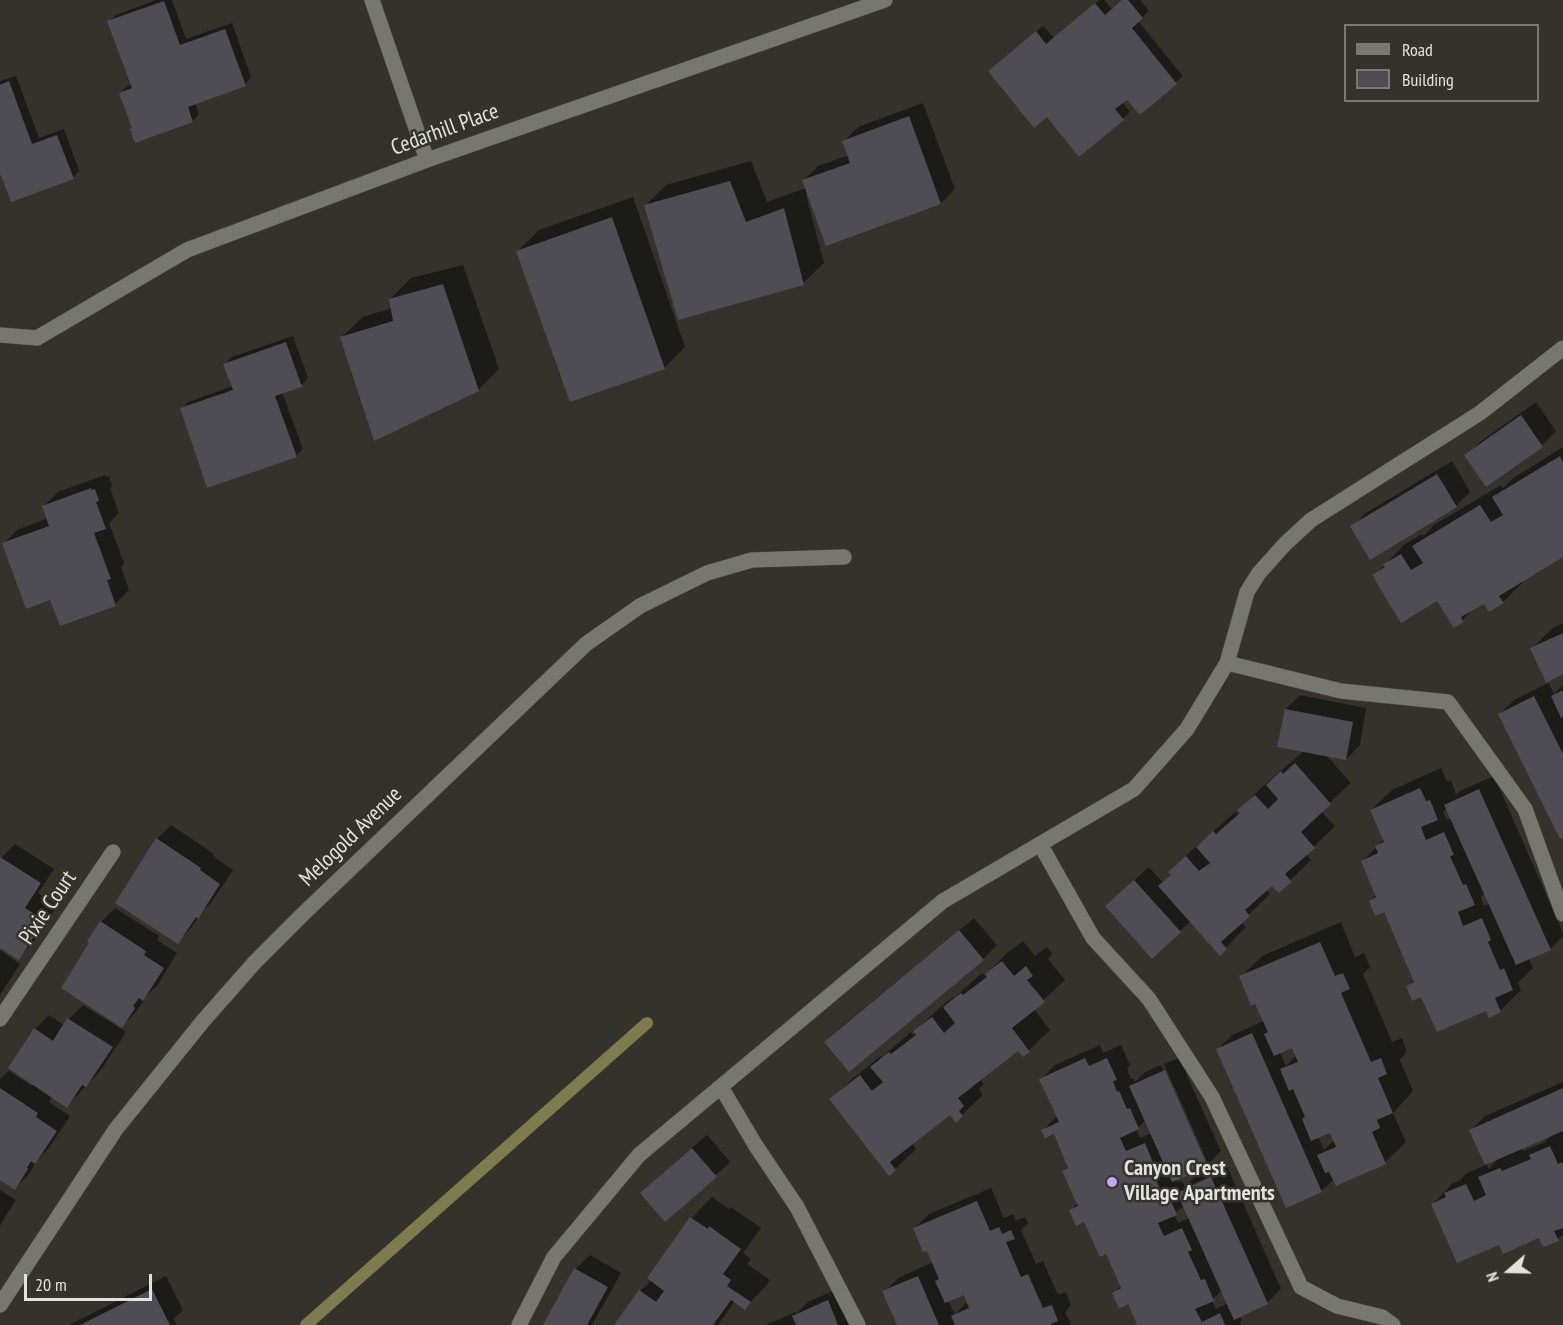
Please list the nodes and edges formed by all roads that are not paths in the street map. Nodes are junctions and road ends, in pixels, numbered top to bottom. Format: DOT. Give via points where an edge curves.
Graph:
graph roads {
  1 [pos="372,0"];
  2 [pos="885,0"];
  3 [pos="428,160"];
  4 [pos="0,335"];
  5 [pos="1563,348"];
  6 [pos="844,557"];
  7 [pos="1227,663"];
  8 [pos="1040,844"];
  9 [pos="113,852"];
  10 [pos="1563,914"];
  11 [pos="0,1019"];
  12 [pos="722,1087"];
  13 [pos="0,1305"];
  14 [pos="519,1325"];
  15 [pos="858,1325"];
  16 [pos="1393,1325"];
  1 -- 3 [label="street"];
  2 -- 3 [label="street, Cedarhill Place"];
  3 -- 4 [label="street, Cedarhill Place" via="187,250 38,338"];
  5 -- 7 [label="street" via="1480,413 1311,520 1285,544 1247,592"];
  6 -- 13 [label="street, Melogold Avenue" via="752,560 707,573 640,606 586,644 255,962 116,1129"];
  7 -- 8 [label="street" via="1186,729 1134,789"];
  7 -- 10 [label="street" via="1341,691 1448,702 1525,809"];
  8 -- 12 [label="street" via="943,902"];
  8 -- 16 [label="street" via="1093,938 1149,999 1212,1097 1301,1287 1337,1306 1382,1317"];
  9 -- 11 [label="street, Pixie Court"];
  12 -- 14 [label="street" via="639,1155 554,1257"];
  12 -- 15 [label="street" via="797,1207"];
}
